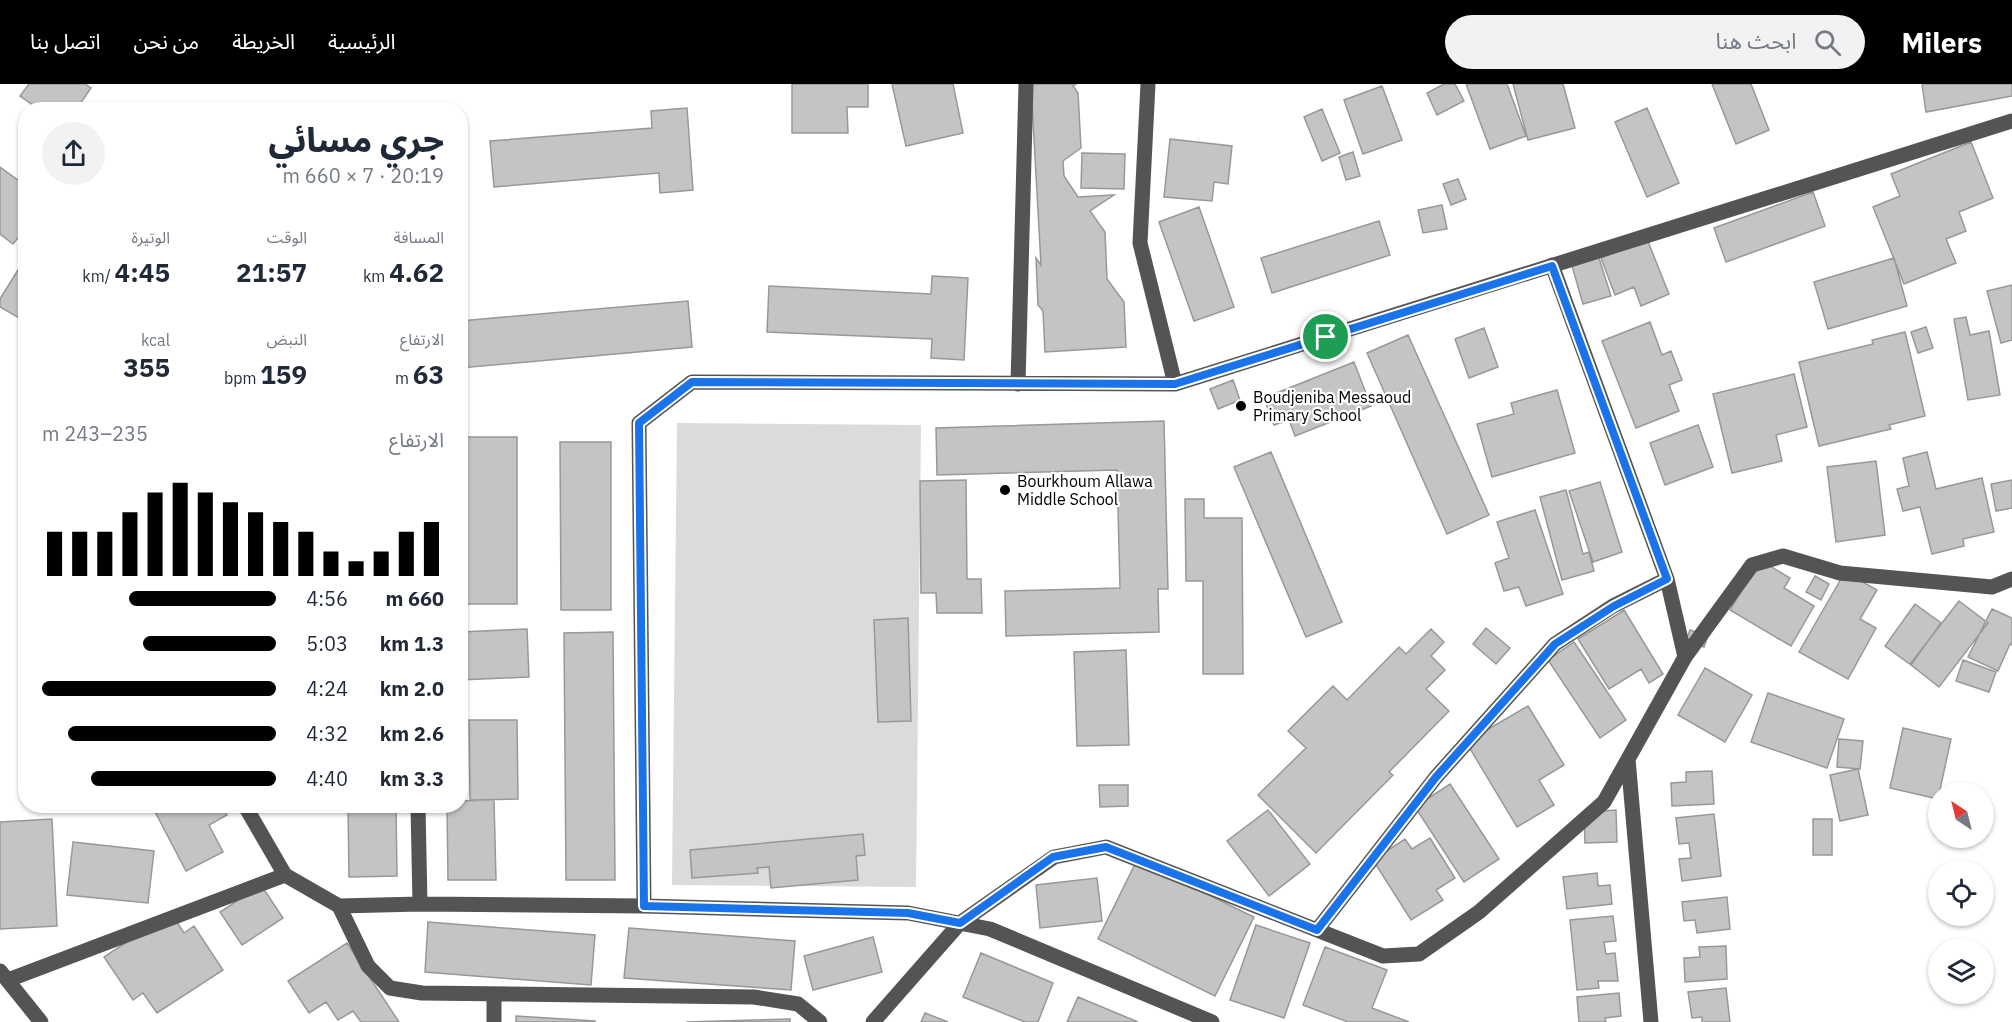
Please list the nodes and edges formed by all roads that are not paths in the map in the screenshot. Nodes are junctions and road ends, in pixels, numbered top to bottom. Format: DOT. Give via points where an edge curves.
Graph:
graph roads {
  1 [pos="1026,84"];
  2 [pos="1148,84"];
  3 [pos="2012,121"];
  4 [pos="1552,266"];
  5 [pos="1018,384"];
  6 [pos="1175,384"];
  7 [pos="1667,579"];
  8 [pos="2012,579"];
  9 [pos="1685,657"];
  10 [pos="1628,759"];
  11 [pos="250,813"];
  12 [pos="418,813"];
  13 [pos="285,875"];
  14 [pos="420,904"];
  15 [pos="339,906"];
  16 [pos="644,906"];
  17 [pos="960,923"];
  18 [pos="1317,930"];
  19 [pos="4,976"];
  20 [pos="494,994"];
  21 [pos="41,1022"];
  22 [pos="494,1022"];
  23 [pos="820,1022"];
  24 [pos="873,1022"];
  25 [pos="1212,1022"];
  26 [pos="1651,1022"];
  1 -- 5 [label="street"];
  2 -- 6 [label="street" via="1140,243"];
  3 -- 4 [label="street"];
  4 -- 6 [label="street"];
  4 -- 7 [label="street"];
  5 -- 6 [label="street"];
  5 -- 16 [label="street" via="692,382 639,423"];
  7 -- 9 [label="street"];
  7 -- 18 [label="street" via="1614,606 1555,644 1436,777"];
  8 -- 9 [label="street" via="1992,587 1840,573 1783,556 1752,565"];
  9 -- 10 [label="street"];
  10 -- 18 [label="street" via="1604,801 1479,912 1419,954 1383,956"];
  10 -- 26 [label="street"];
  11 -- 13 [label="street"];
  12 -- 14 [label="street"];
  13 -- 15 [label="street"];
  13 -- 19 [label="street"];
  14 -- 15 [label="street"];
  14 -- 16 [label="street"];
  15 -- 20 [label="street" via="368,966 390,988 422,993"];
  16 -- 17 [label="street" via="908,913"];
  17 -- 18 [label="street" via="1053,857 1106,847"];
  17 -- 24 [label="street"];
  17 -- 25 [label="street" via="990,929"];
  19 -- 21 [label="street"];
  20 -- 22 [label="street"];
  20 -- 23 [label="street" via="754,997 798,1004"];
}
